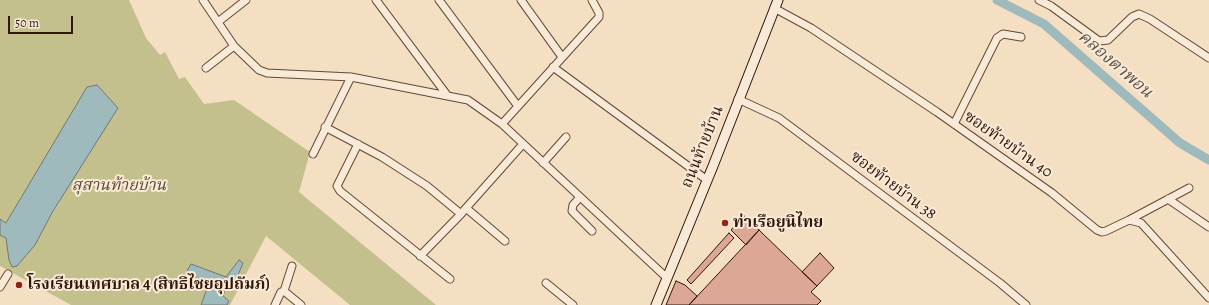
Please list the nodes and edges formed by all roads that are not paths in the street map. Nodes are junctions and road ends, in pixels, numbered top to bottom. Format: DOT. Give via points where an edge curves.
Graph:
graph roads {
  1 [pos="203,0"];
  2 [pos="246,0"];
  3 [pos="376,0"];
  4 [pos="439,0"];
  5 [pos="521,0"];
  6 [pos="592,0"];
  7 [pos="1039,0"];
  8 [pos="776,4"];
  9 [pos="218,22"];
  10 [pos="1021,37"];
  11 [pos="234,46"];
  12 [pos="562,57"];
  13 [pos="1209,58"];
  14 [pos="553,67"];
  15 [pos="206,68"];
  16 [pos="351,77"];
  17 [pos="447,95"];
  18 [pos="738,98"];
  19 [pos="517,105"];
  20 [pos="502,124"];
  21 [pos="954,124"];
  22 [pos="325,126"];
  23 [pos="566,137"];
  24 [pos="358,144"];
  25 [pos="523,144"];
  26 [pos="313,154"];
  27 [pos="544,162"];
  28 [pos="707,180"];
  29 [pos="1189,188"];
  30 [pos="580,197"];
  31 [pos="1168,200"];
  32 [pos="466,208"];
  33 [pos="461,214"];
  34 [pos="1129,220"];
  35 [pos="1209,227"];
  36 [pos="592,231"];
  37 [pos="505,241"];
  38 [pos="420,256"];
  39 [pos="292,266"];
  40 [pos="8,274"];
  41 [pos="667,278"];
  42 [pos="450,279"];
  43 [pos="546,283"];
  44 [pos="0,287"];
  45 [pos="284,291"];
  46 [pos="1209,298"];
  47 [pos="275,305"];
  48 [pos="301,305"];
  49 [pos="573,305"];
  50 [pos="656,305"];
  51 [pos="1026,305"];
  1 -- 9 [label="street"];
  2 -- 9 [label="street"];
  3 -- 17 [label="street"];
  4 -- 19 [label="street"];
  5 -- 12 [label="street"];
  6 -- 12 [label="street" via="599,17"];
  7 -- 13 [label="street" via="1099,41 1108,40 1132,17 1139,14"];
  8 -- 18 [label="street, ถนนท้ายบ้าน"];
  8 -- 21 [label="street, ซอยท้ายบ้าน 40"];
  9 -- 11 [label="street"];
  10 -- 21 [label="street" via="999,35"];
  11 -- 15 [label="street"];
  11 -- 16 [label="street" via="259,70 267,74"];
  12 -- 14 [label="street"];
  14 -- 19 [label="street"];
  14 -- 28 [label="street"];
  16 -- 17 [label="street"];
  16 -- 22 [label="street"];
  17 -- 20 [label="street" via="468,100"];
  18 -- 28 [label="street, ถนนท้ายบ้าน"];
  18 -- 51 [label="street, ซอยท้ายบ้าน 38" via="779,118"];
  19 -- 20 [label="street"];
  20 -- 25 [label="street"];
  21 -- 34 [label="street, ซอยท้ายบ้าน 40" via="1052,193 1097,230 1106,231"];
  22 -- 24 [label="street"];
  22 -- 26 [label="street"];
  23 -- 27 [label="street"];
  24 -- 33 [label="street" via="427,186"];
  24 -- 38 [label="street" via="337,186"];
  25 -- 27 [label="street"];
  25 -- 32 [label="street"];
  27 -- 30 [label="street"];
  28 -- 41 [label="street, ถนนท้ายบ้าน"];
  29 -- 31 [label="street, ซอยท้ายบ้าน 40"];
  30 -- 36 [label="street" via="573,205 572,211"];
  30 -- 41 [label="street"];
  31 -- 34 [label="street, ซอยท้ายบ้าน 40"];
  31 -- 35 [label="street"];
  32 -- 33 [label="street"];
  32 -- 37 [label="street"];
  33 -- 38 [label="street"];
  34 -- 46 [label="street" via="1141,223"];
  38 -- 42 [label="street"];
  39 -- 45 [label="street"];
  40 -- 44 [label="street"];
  41 -- 50 [label="street, ถนนท้ายบ้าน"];
  43 -- 49 [label="street"];
  45 -- 47 [label="street"];
  45 -- 48 [label="street"];
}
